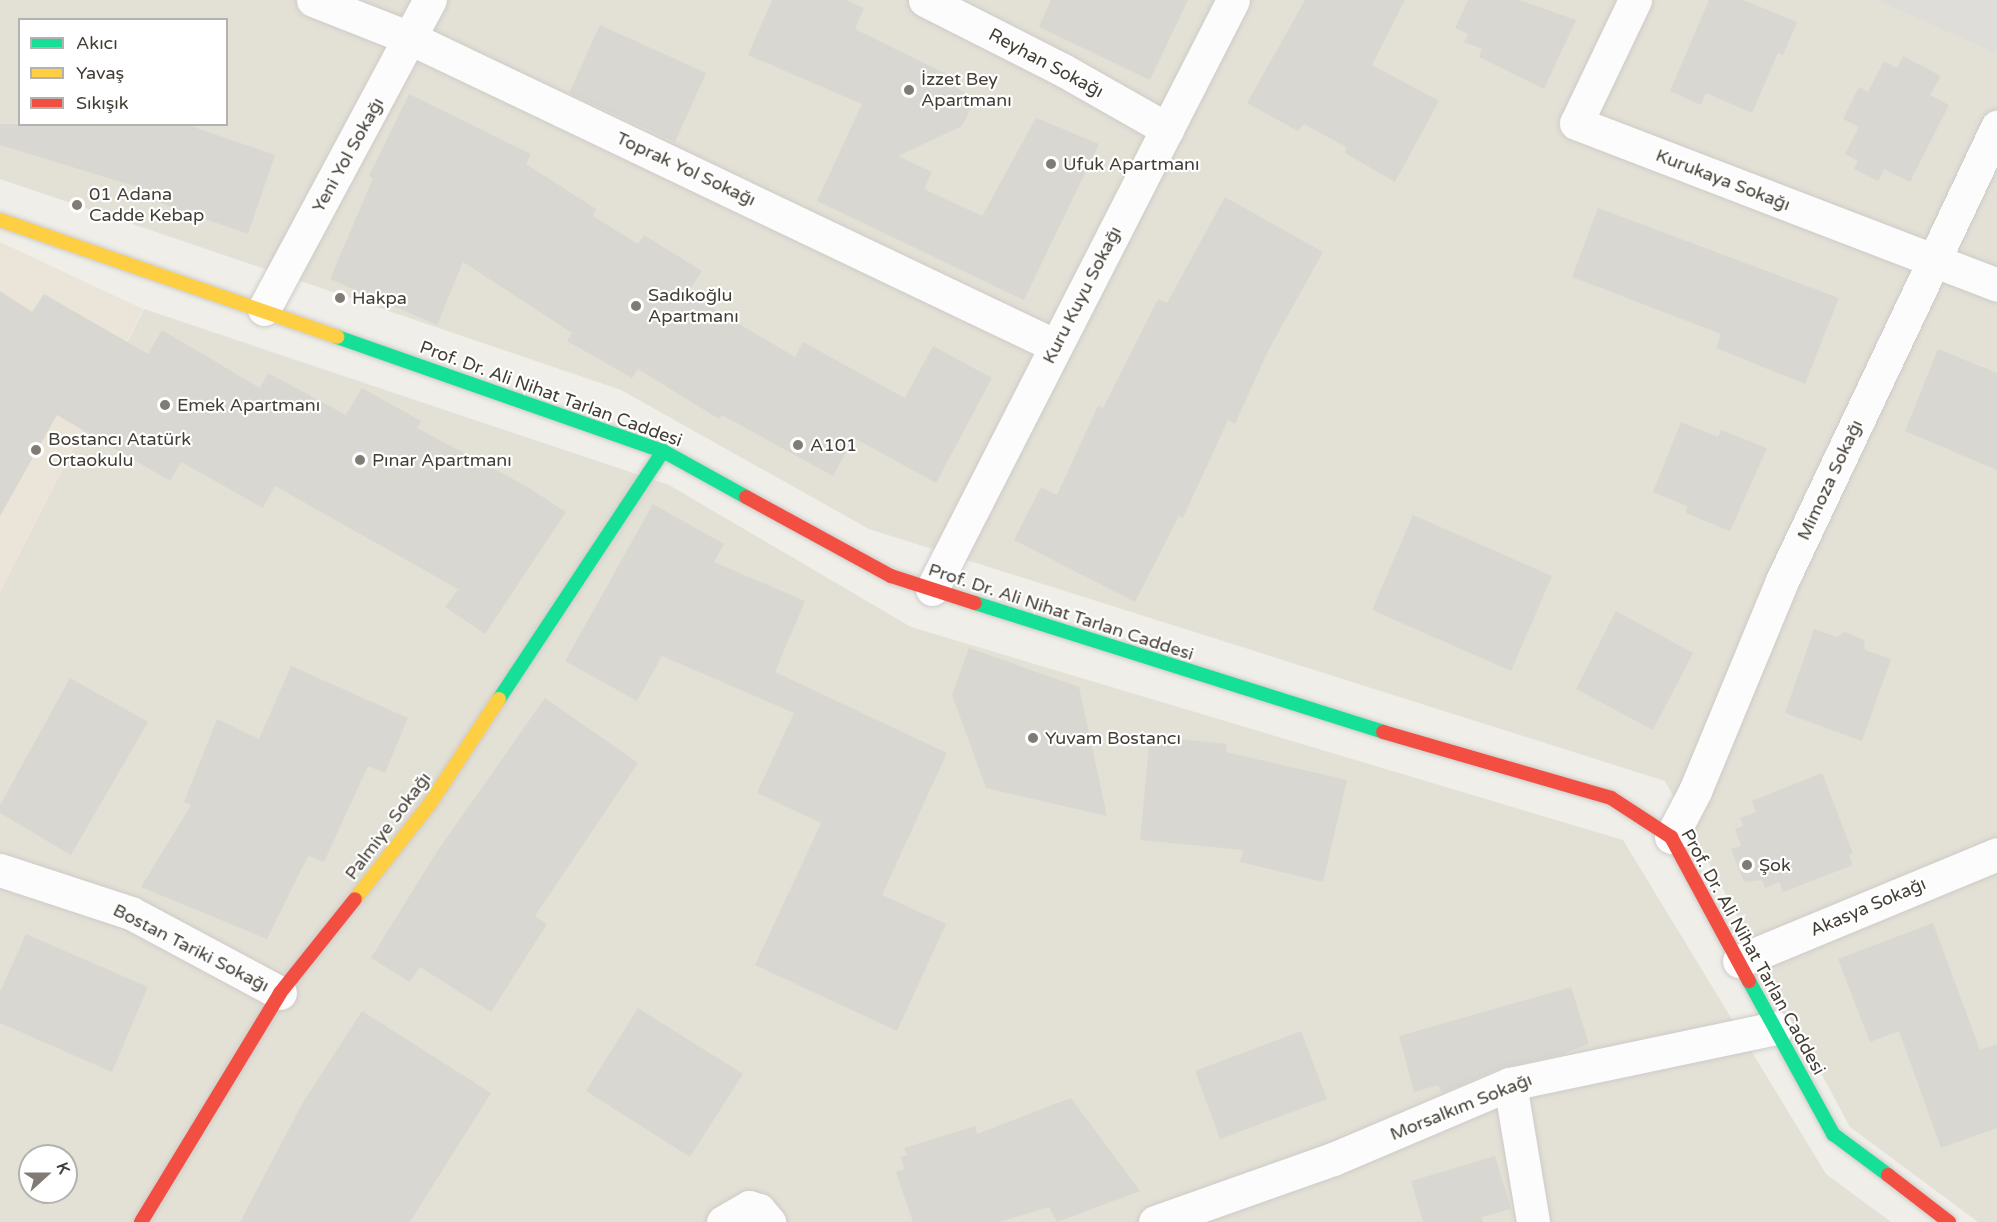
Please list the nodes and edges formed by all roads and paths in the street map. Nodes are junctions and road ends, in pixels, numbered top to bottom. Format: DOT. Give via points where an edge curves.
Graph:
graph roads {
  1 [pos="313,0"];
  2 [pos="430,0"];
  3 [pos="925,0"];
  4 [pos="1233,0"];
  5 [pos="1635,0"];
  6 [pos="412,39"];
  7 [pos="1997,127"];
  8 [pos="1167,129"];
  9 [pos="0,220"];
  10 [pos="1934,261"];
  11 [pos="1997,285"];
  12 [pos="264,309"];
  13 [pos="1056,346"];
  14 [pos="663,451"];
  15 [pos="932,589"];
  16 [pos="1671,837"];
  17 [pos="1997,854"];
  18 [pos="0,870"];
  19 [pos="1739,961"];
  20 [pos="280,993"];
  21 [pos="1776,1028"];
  22 [pos="1510,1084"];
  23 [pos="141,1222"];
  24 [pos="723,1222"];
  25 [pos="769,1222"];
  26 [pos="1155,1222"];
  27 [pos="1533,1222"];
  28 [pos="1949,1222"];
  1 -- 6 [label="street, Toprak Yol Sokağı"];
  2 -- 6 [label="street, Yeni Yol Sokağı"];
  3 -- 8 [label="street, Reyhan Sokağı" via="1064,70"];
  4 -- 8 [label="street, Kuru Kuyu Sokağı"];
  5 -- 10 [label="street, Kurukaya Sokağı" via="1576,123"];
  6 -- 12 [label="street, Yeni Yol Sokağı"];
  6 -- 13 [label="street, Toprak Yol Sokağı"];
  7 -- 10 [label="street, Mimoza Sokağı"];
  8 -- 13 [label="street, Kuru Kuyu Sokağı"];
  9 -- 12 [label="main road, Prof. Dr. Ali Nihat Tarlan Caddesi"];
  10 -- 11 [label="street, Kurukaya Sokağı"];
  10 -- 16 [label="street, Mimoza Sokağı" via="1781,583 1695,791"];
  12 -- 14 [label="main road, Prof. Dr. Ali Nihat Tarlan Caddesi"];
  13 -- 15 [label="street, Kuru Kuyu Sokağı"];
  14 -- 15 [label="main road, Prof. Dr. Ali Nihat Tarlan Caddesi" via="891,576"];
  14 -- 20 [label="main road, Palmiye Sokağı" via="429,805"];
  15 -- 16 [label="main road, Prof. Dr. Ali Nihat Tarlan Caddesi" via="1350,723 1611,798"];
  16 -- 19 [label="main road, Prof. Dr. Ali Nihat Tarlan Caddesi"];
  17 -- 19 [label="street, Akasya Sokağı"];
  18 -- 20 [label="street, Bostan Tariki Sokağı" via="131,913"];
  19 -- 21 [label="main road, Prof. Dr. Ali Nihat Tarlan Caddesi"];
  20 -- 23 [label="main road, Palmiye Sokağı"];
  21 -- 22 [label="street, Morsalkım Sokağı"];
  21 -- 28 [label="main road, Prof. Dr. Ali Nihat Tarlan Caddesi" via="1833,1134"];
  22 -- 26 [label="street, Morsalkım Sokağı" via="1333,1160"];
  22 -- 27 [label="street"];
  24 -- 25 [label="street" via="749,1207 759,1210"];
}
